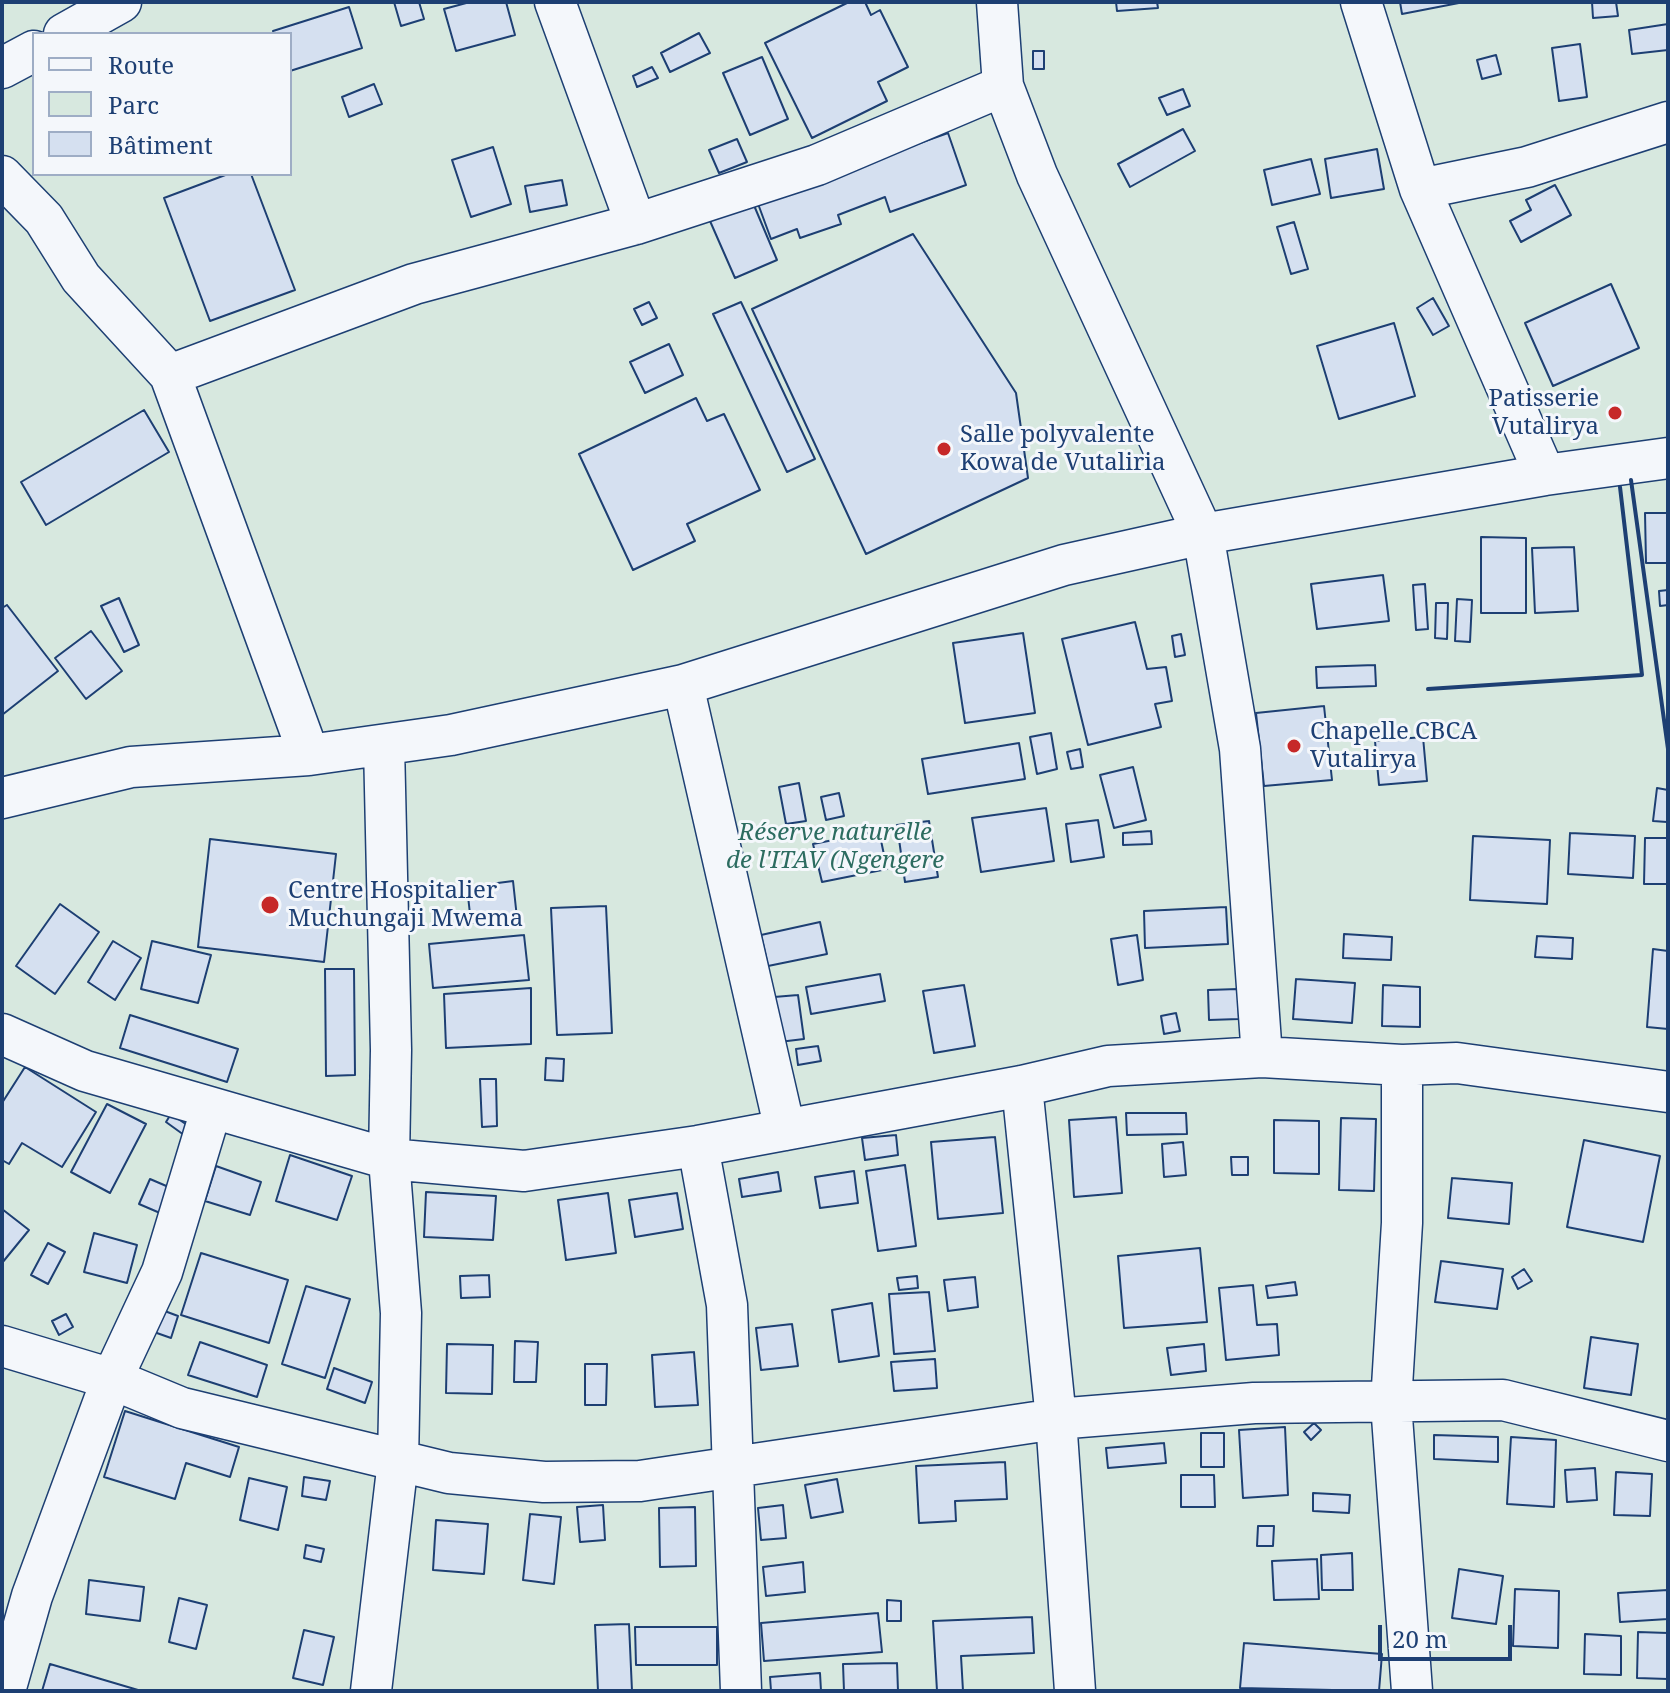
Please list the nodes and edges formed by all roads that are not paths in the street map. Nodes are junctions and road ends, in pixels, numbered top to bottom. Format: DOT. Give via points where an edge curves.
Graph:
graph roads {
  1 [pos="121,2"];
  2 [pos="555,2"];
  3 [pos="997,2"];
  4 [pos="1361,2"];
  5 [pos="68,32"];
  6 [pos="32,52"];
  7 [pos="2,68"];
  8 [pos="1003,86"];
  9 [pos="1668,122"];
  10 [pos="2,176"];
  11 [pos="1420,189"];
  12 [pos="636,224"];
  13 [pos="170,375"];
  14 [pos="1668,458"];
  15 [pos="1545,475"];
  16 [pos="1203,534"];
  17 [pos="683,685"];
  18 [pos="384,745"];
  19 [pos="309,755"];
  20 [pos="2,798"];
  21 [pos="7,1048"];
  22 [pos="1262,1057"];
  23 [pos="1402,1065"];
  24 [pos="1022,1086"];
  25 [pos="1668,1092"];
  26 [pos="211,1110"];
  27 [pos="785,1130"];
  28 [pos="698,1146"];
  29 [pos="389,1159"];
  30 [pos="2,1346"];
  31 [pos="112,1379"];
  32 [pos="1391,1403"];
  33 [pos="1056,1419"];
  34 [pos="1668,1441"];
  35 [pos="398,1461"];
  36 [pos="732,1468"];
  37 [pos="5,1691"];
  38 [pos="371,1691"];
  39 [pos="741,1691"];
  40 [pos="1075,1691"];
  41 [pos="1412,1691"];
  1 -- 5 [label="street"];
  2 -- 12 [label="street"];
  3 -- 8 [label="street"];
  4 -- 11 [label="street"];
  6 -- 7 [label="street"];
  8 -- 12 [label="street" via="817,165"];
  8 -- 16 [label="street" via="1037,175"];
  9 -- 11 [label="street" via="1527,167"];
  10 -- 13 [label="street" via="44,219 81,278"];
  11 -- 15 [label="street"];
  12 -- 13 [label="street" via="414,284"];
  13 -- 19 [label="street"];
  14 -- 15 [label="street"];
  15 -- 16 [label="street"];
  16 -- 17 [label="street" via="1064,565"];
  16 -- 22 [label="street" via="1240,749"];
  17 -- 18 [label="street"];
  17 -- 27 [label="street"];
  18 -- 19 [label="street"];
  18 -- 29 [label="street"];
  19 -- 20 [label="street" via="131,767"];
  21 -- 26 [label="street"];
  22 -- 23 [label="street"];
  22 -- 24 [label="street" via="1108,1066"];
  23 -- 25 [label="street" via="1457,1063"];
  23 -- 32 [label="street" via="1402,1223"];
  24 -- 27 [label="street"];
  24 -- 33 [label="street"];
  26 -- 29 [label="street" via="240,1113"];
  26 -- 31 [label="street" via="162,1272"];
  27 -- 28 [label="street"];
  28 -- 29 [label="street" via="524,1171"];
  28 -- 36 [label="street" via="727,1305"];
  29 -- 35 [label="street" via="401,1313"];
  30 -- 31 [label="street"];
  31 -- 35 [label="street" via="182,1408"];
  31 -- 37 [label="street" via="32,1596"];
  32 -- 33 [label="street" via="1254,1403"];
  32 -- 34 [label="street" via="1503,1400"];
  32 -- 41 [label="street"];
  33 -- 36 [label="street"];
  33 -- 40 [label="street"];
  35 -- 36 [label="street" via="449,1473 544,1482 640,1481"];
  35 -- 38 [label="street"];
  36 -- 39 [label="street"];
}
